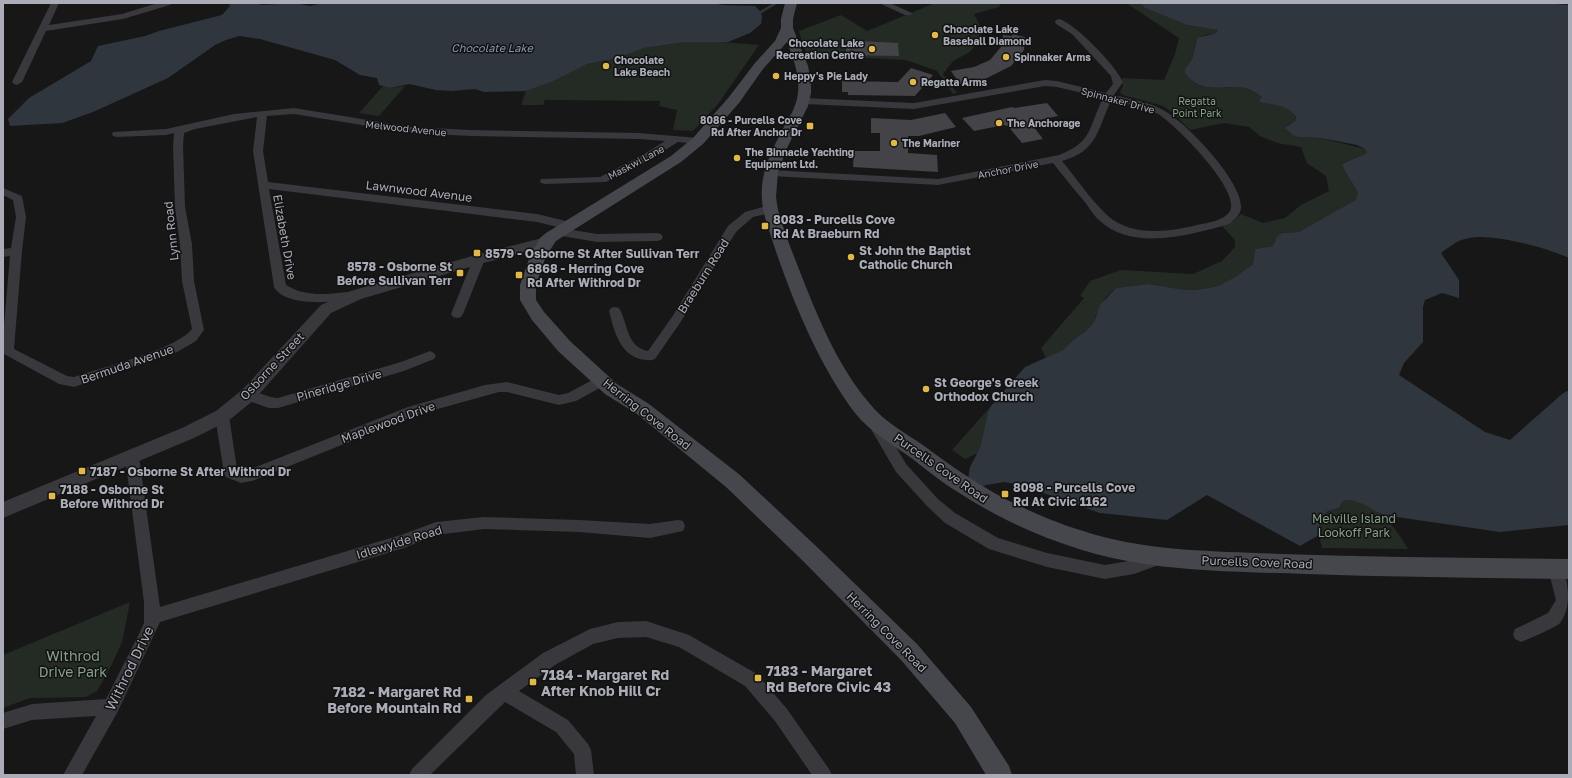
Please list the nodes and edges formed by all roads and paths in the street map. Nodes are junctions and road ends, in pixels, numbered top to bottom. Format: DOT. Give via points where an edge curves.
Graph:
graph roads {
  1 [pos="55,3"];
  2 [pos="167,3"];
  3 [pos="791,3"];
  4 [pos="883,3"];
  5 [pos="908,13"];
  6 [pos="1059,22"];
  7 [pos="787,24"];
  8 [pos="42,29"];
  9 [pos="772,47"];
  10 [pos="798,58"];
  11 [pos="17,82"];
  12 [pos="1108,97"];
  13 [pos="804,101"];
  14 [pos="262,113"];
  15 [pos="191,127"];
  16 [pos="117,134"];
  17 [pos="676,139"];
  18 [pos="698,141"];
  19 [pos="1055,159"];
  20 [pos="770,173"];
  21 [pos="545,182"];
  22 [pos="264,185"];
  23 [pos="3,191"];
  24 [pos="770,209"];
  25 [pos="559,233"];
  26 [pos="657,237"];
  27 [pos="16,251"];
  28 [pos="3,253"];
  29 [pos="479,260"];
  30 [pos="356,295"];
  31 [pos="615,311"];
  32 [pos="457,314"];
  33 [pos="192,338"];
  34 [pos="6,353"];
  35 [pos="430,356"];
  36 [pos="602,380"];
  37 [pos="248,395"];
  38 [pos="222,416"];
  39 [pos="872,419"];
  40 [pos="132,457"];
  41 [pos="3,510"];
  42 [pos="678,526"];
  43 [pos="1162,557"];
  44 [pos="1563,569"];
  45 [pos="153,617"];
  46 [pos="1521,634"];
  47 [pos="504,692"];
  48 [pos="111,708"];
  49 [pos="3,721"];
  50 [pos="72,775"];
  51 [pos="418,775"];
  52 [pos="585,775"];
  53 [pos="823,775"];
  54 [pos="1000,775"];
  1 -- 8 [label="street"];
  2 -- 8 [label="street" via="123,16"];
  3 -- 7 [label="main road"];
  4 -- 5 [label="street"];
  6 -- 12 [label="street, Anchor Drive" via="1075,32 1116,77 1118,84"];
  7 -- 9 [label="main road"];
  7 -- 10 [label="main road, Purcells Cove Road"];
  8 -- 11 [label="street"];
  9 -- 10 [label="main road"];
  9 -- 18 [label="main road" via="759,59 759,66 734,100"];
  10 -- 13 [label="main road, Purcells Cove Road" via="805,82"];
  12 -- 13 [label="street, Spinnaker Drive" via="1045,82 914,106"];
  12 -- 19 [label="street, Anchor Drive" via="1090,142 1074,153"];
  12 -- 19 [label="street, Spinnaker Drive" via="1151,108 1169,117 1226,179 1236,203 1234,213 1220,222 1169,235 1141,234 1125,230 1103,218"];
  13 -- 20 [label="main road, Purcells Cove Road" via="781,145"];
  14 -- 15 [label="street, Melwood Avenue" via="234,116"];
  14 -- 17 [label="street, Melwood Avenue" via="294,111 418,131"];
  14 -- 22 [label="street, Elizabeth Drive" via="258,151"];
  15 -- 16 [label="street, Melwood Avenue" via="166,132"];
  15 -- 33 [label="street, Lynn Road" via="180,130 178,145 180,207 188,281 198,330"];
  17 -- 18 [label="street, Melwood Avenue"];
  17 -- 21 [label="street, Maskwi Lane" via="602,180"];
  18 -- 25 [label="main road" via="676,159"];
  19 -- 20 [label="street, Anchor Drive" via="938,182"];
  20 -- 24 [label="main road, Purcells Cove Road" via="767,187"];
  22 -- 25 [label="street, Lawnwood Avenue" via="537,218"];
  22 -- 30 [label="street, Elizabeth Drive" via="280,287 292,295 328,299"];
  23 -- 27 [label="street" via="18,198 21,206"];
  24 -- 31 [label="street, Braeburn Road" via="750,212 732,229 651,356 627,346"];
  24 -- 39 [label="main road, Purcells Cove Road" via="795,280 822,343 861,406"];
  25 -- 26 [label="street, Lawnwood Avenue" via="598,238"];
  25 -- 29 [label="street, Osborne Street"];
  25 -- 36 [label="main road, Herring Cove Road" via="538,256 528,285 528,300 558,339"];
  27 -- 28 [label="street"];
  27 -- 34 [label="street"];
  29 -- 30 [label="street, Osborne Street"];
  29 -- 32 [label="street"];
  30 -- 37 [label="street, Osborne Street" via="326,309"];
  33 -- 34 [label="street, Bermuda Avenue" via="173,349 74,382"];
  35 -- 37 [label="street, Pineridge Drive" via="278,403 269,403"];
  36 -- 38 [label="street, Maplewood Drive" via="571,397 559,400 507,387 485,390 413,411 246,477 231,473"];
  36 -- 54 [label="main road, Herring Cove Road" via="733,481 909,652 963,715"];
  37 -- 38 [label="street, Osborne Street"];
  38 -- 40 [label="street, Osborne Street"];
  39 -- 43 [label="main road, Purcells Cove Road" via="989,502 1051,530 1099,545"];
  39 -- 43 [label="street" via="901,468 933,503 950,518 994,544 1047,560 1105,572 1134,567"];
  40 -- 41 [label="street, Osborne Street"];
  40 -- 45 [label="street, Withrod Drive" via="138,487"];
  42 -- 45 [label="street, Idlewylde Road" via="650,531 484,523 436,529"];
  43 -- 44 [label="main road, Purcells Cove Road" via="1354,567"];
  44 -- 46 [label="street" via="1564,601 1554,618"];
  45 -- 48 [label="street, Withrod Drive" via="146,639"];
  47 -- 51 [label="street"];
  47 -- 52 [label="street" via="562,726 582,750"];
  47 -- 53 [label="street" via="549,659 590,637 618,630 646,629 683,640 751,680 781,715"];
  48 -- 49 [label="street" via="32,712"];
  48 -- 50 [label="street, Withrod Drive"];
}
